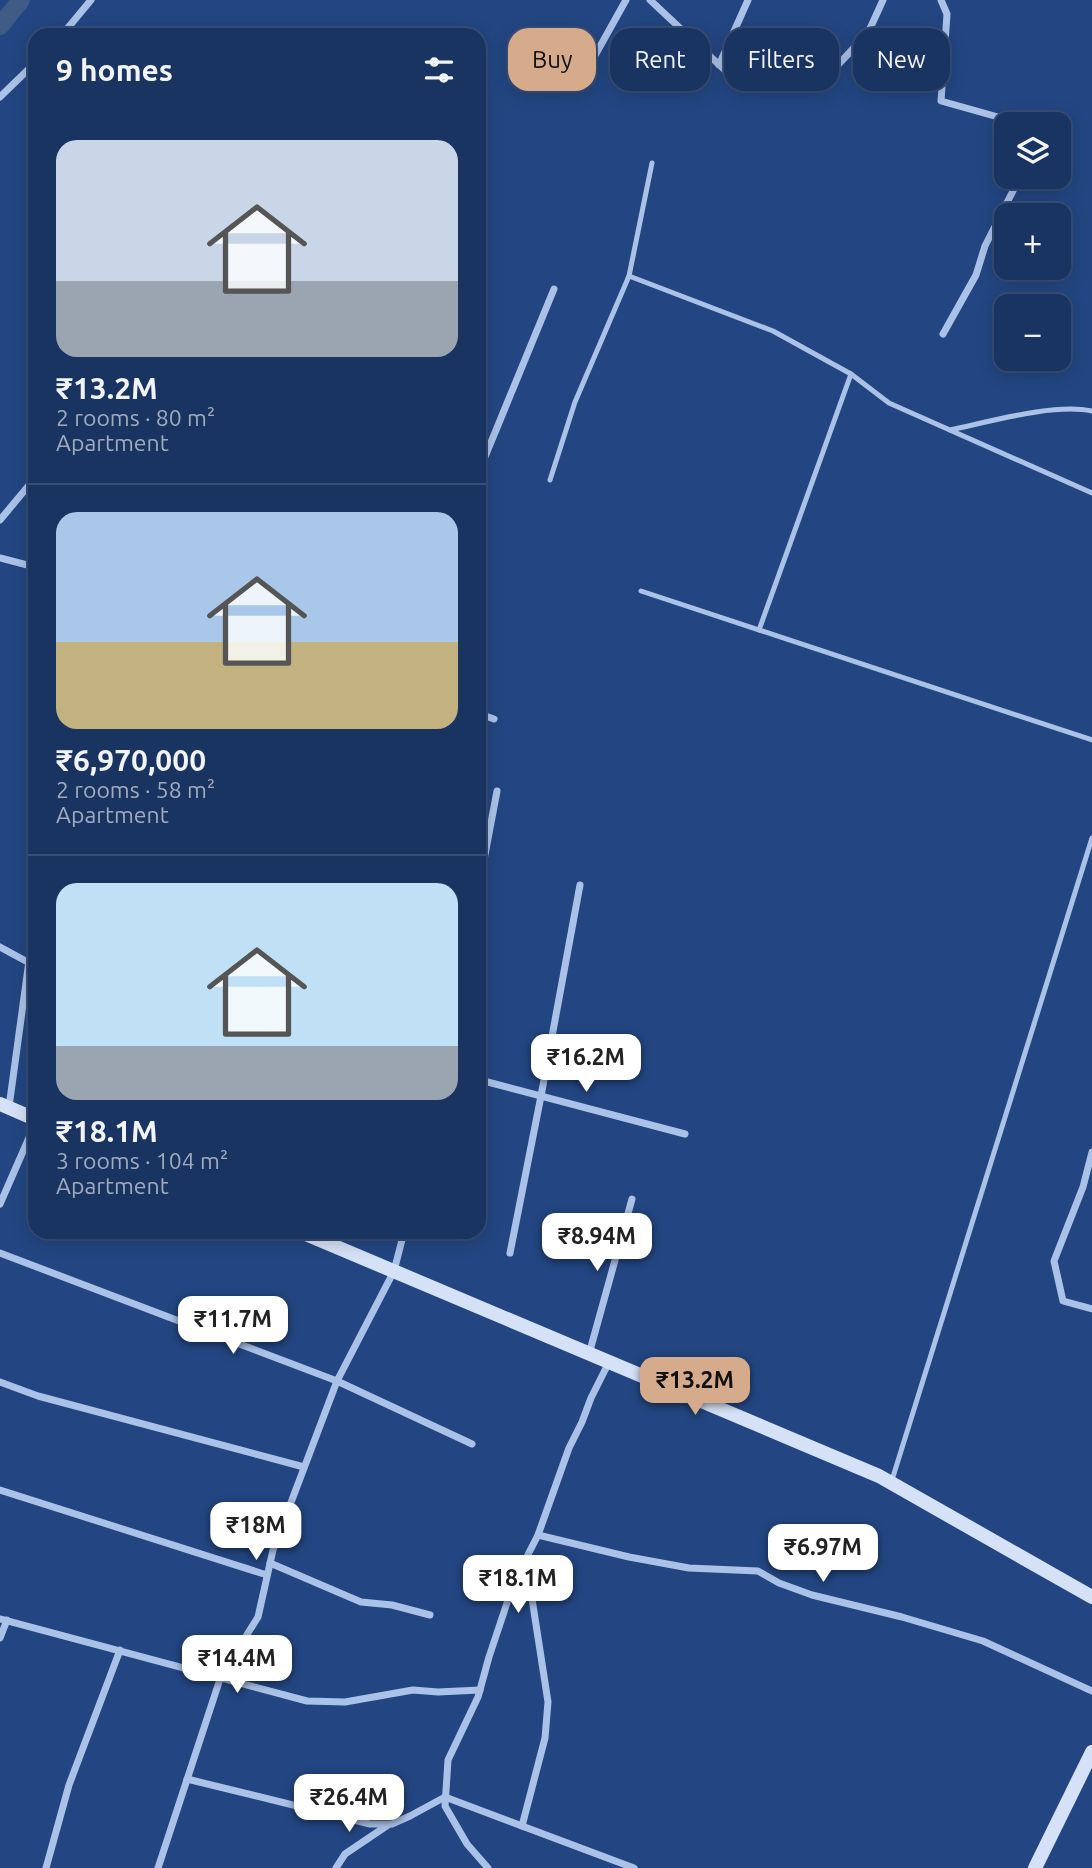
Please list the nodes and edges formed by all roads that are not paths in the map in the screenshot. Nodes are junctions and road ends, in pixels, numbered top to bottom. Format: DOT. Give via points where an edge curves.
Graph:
graph roads {
  1 [pos="91,0"];
  2 [pos="626,0"];
  3 [pos="650,0"];
  4 [pos="748,0"];
  5 [pos="883,0"];
  6 [pos="942,0"];
  7 [pos="68,28"];
  8 [pos="596,54"];
  9 [pos="839,64"];
  10 [pos="719,65"];
  11 [pos="28,70"];
  12 [pos="724,70"];
  13 [pos="0,97"];
  14 [pos="994,116"];
  15 [pos="652,163"];
  16 [pos="1014,189"];
  17 [pos="629,276"];
  18 [pos="554,289"];
  19 [pos="943,334"];
  20 [pos="851,374"];
  21 [pos="1092,411"];
  22 [pos="950,430"];
  23 [pos="486,454"];
  24 [pos="550,480"];
  25 [pos="28,486"];
  26 [pos="1092,493"];
  27 [pos="0,520"];
  28 [pos="0,558"];
  29 [pos="28,565"];
  30 [pos="641,591"];
  31 [pos="759,630"];
  32 [pos="486,716"];
  33 [pos="495,719"];
  34 [pos="1092,740"];
  35 [pos="497,791"];
  36 [pos="1092,838"];
  37 [pos="486,849"];
  38 [pos="580,885"];
  39 [pos="0,947"];
  40 [pos="28,962"];
  41 [pos="28,984"];
  42 [pos="486,1082"];
  43 [pos="541,1096"];
  44 [pos="4,1106"];
  45 [pos="28,1118"];
  46 [pos="685,1134"];
  47 [pos="28,1138"];
  48 [pos="1092,1152"];
  49 [pos="632,1199"];
  50 [pos="0,1204"];
  51 [pos="318,1239"];
  52 [pos="402,1239"];
  53 [pos="0,1253"];
  54 [pos="510,1253"];
  55 [pos="394,1271"];
  56 [pos="1092,1309"];
  57 [pos="589,1354"];
  58 [pos="609,1362"];
  59 [pos="337,1381"];
  60 [pos="0,1382"];
  61 [pos="472,1444"];
  62 [pos="304,1468"];
  63 [pos="891,1483"];
  64 [pos="0,1490"];
  65 [pos="538,1535"];
  66 [pos="525,1559"];
  67 [pos="270,1563"];
  68 [pos="267,1575"];
  69 [pos="1092,1597"];
  70 [pos="430,1615"];
  71 [pos="3,1619"];
  72 [pos="0,1638"];
  73 [pos="120,1650"];
  74 [pos="221,1676"];
  75 [pos="480,1690"];
  76 [pos="1092,1691"];
  77 [pos="1092,1752"];
  78 [pos="187,1779"];
  79 [pos="445,1797"];
  80 [pos="388,1824"];
  81 [pos="523,1826"];
  82 [pos="46,1868"];
  83 [pos="158,1868"];
  84 [pos="336,1868"];
  85 [pos="488,1868"];
  86 [pos="635,1868"];
  87 [pos="1035,1868"];
  1 -- 7 [label="street"];
  2 -- 8 [label="street"];
  3 -- 10 [label="street"];
  4 -- 10 [label="street"];
  5 -- 9 [label="street" via="868,33"];
  6 -- 14 [label="street" via="947,14 941,101"];
  10 -- 12 [label="street"];
  11 -- 13 [label="street"];
  15 -- 17 [label="lane"];
  16 -- 19 [label="street" via="976,275"];
  17 -- 20 [label="lane" via="772,331"];
  17 -- 24 [label="lane" via="575,402"];
  18 -- 23 [label="street"];
  20 -- 22 [label="lane" via="889,403"];
  20 -- 31 [label="lane"];
  21 -- 22 [label="lane" via="1077,408 1026,414"];
  22 -- 26 [label="lane"];
  25 -- 27 [label="street"];
  28 -- 29 [label="street"];
  30 -- 31 [label="lane"];
  31 -- 34 [label="lane"];
  32 -- 33 [label="street"];
  35 -- 37 [label="street"];
  36 -- 63 [label="lane"];
  38 -- 43 [label="street"];
  39 -- 40 [label="street"];
  41 -- 44 [label="street"];
  42 -- 43 [label="street"];
  43 -- 46 [label="street"];
  43 -- 54 [label="street"];
  44 -- 45 [label="street"];
  47 -- 50 [label="street"];
  48 -- 56 [label="street" via="1054,1261 1062,1301"];
  49 -- 57 [label="street"];
  51 -- 55 [label="street"];
  52 -- 55 [label="street"];
  53 -- 59 [label="street"];
  55 -- 57 [label="street"];
  55 -- 59 [label="street"];
  57 -- 58 [label="street"];
  58 -- 63 [label="street"];
  58 -- 65 [label="street" via="569,1448"];
  59 -- 61 [label="street"];
  59 -- 62 [label="street"];
  60 -- 62 [label="street"];
  62 -- 67 [label="street"];
  63 -- 69 [label="street"];
  64 -- 68 [label="street"];
  65 -- 66 [label="street"];
  65 -- 76 [label="street" via="689,1567 758,1571 812,1595 983,1641"];
  66 -- 75 [label="street"];
  66 -- 81 [label="street" via="548,1702 545,1738"];
  67 -- 68 [label="street"];
  67 -- 70 [label="street" via="361,1602"];
  68 -- 74 [label="street" via="258,1617"];
  71 -- 72 [label="street"];
  71 -- 73 [label="street"];
  73 -- 74 [label="street"];
  73 -- 82 [label="street" via="69,1785"];
  74 -- 75 [label="street" via="307,1701 345,1702 413,1690"];
  74 -- 78 [label="street"];
  75 -- 79 [label="street" via="448,1760"];
  77 -- 87 [label="street"];
  78 -- 80 [label="street" via="324,1814"];
  78 -- 83 [label="street"];
  79 -- 80 [label="street"];
  79 -- 81 [label="street"];
  79 -- 85 [label="street" via="445,1806 467,1843"];
  80 -- 84 [label="street" via="345,1854"];
  81 -- 86 [label="street"];
}
